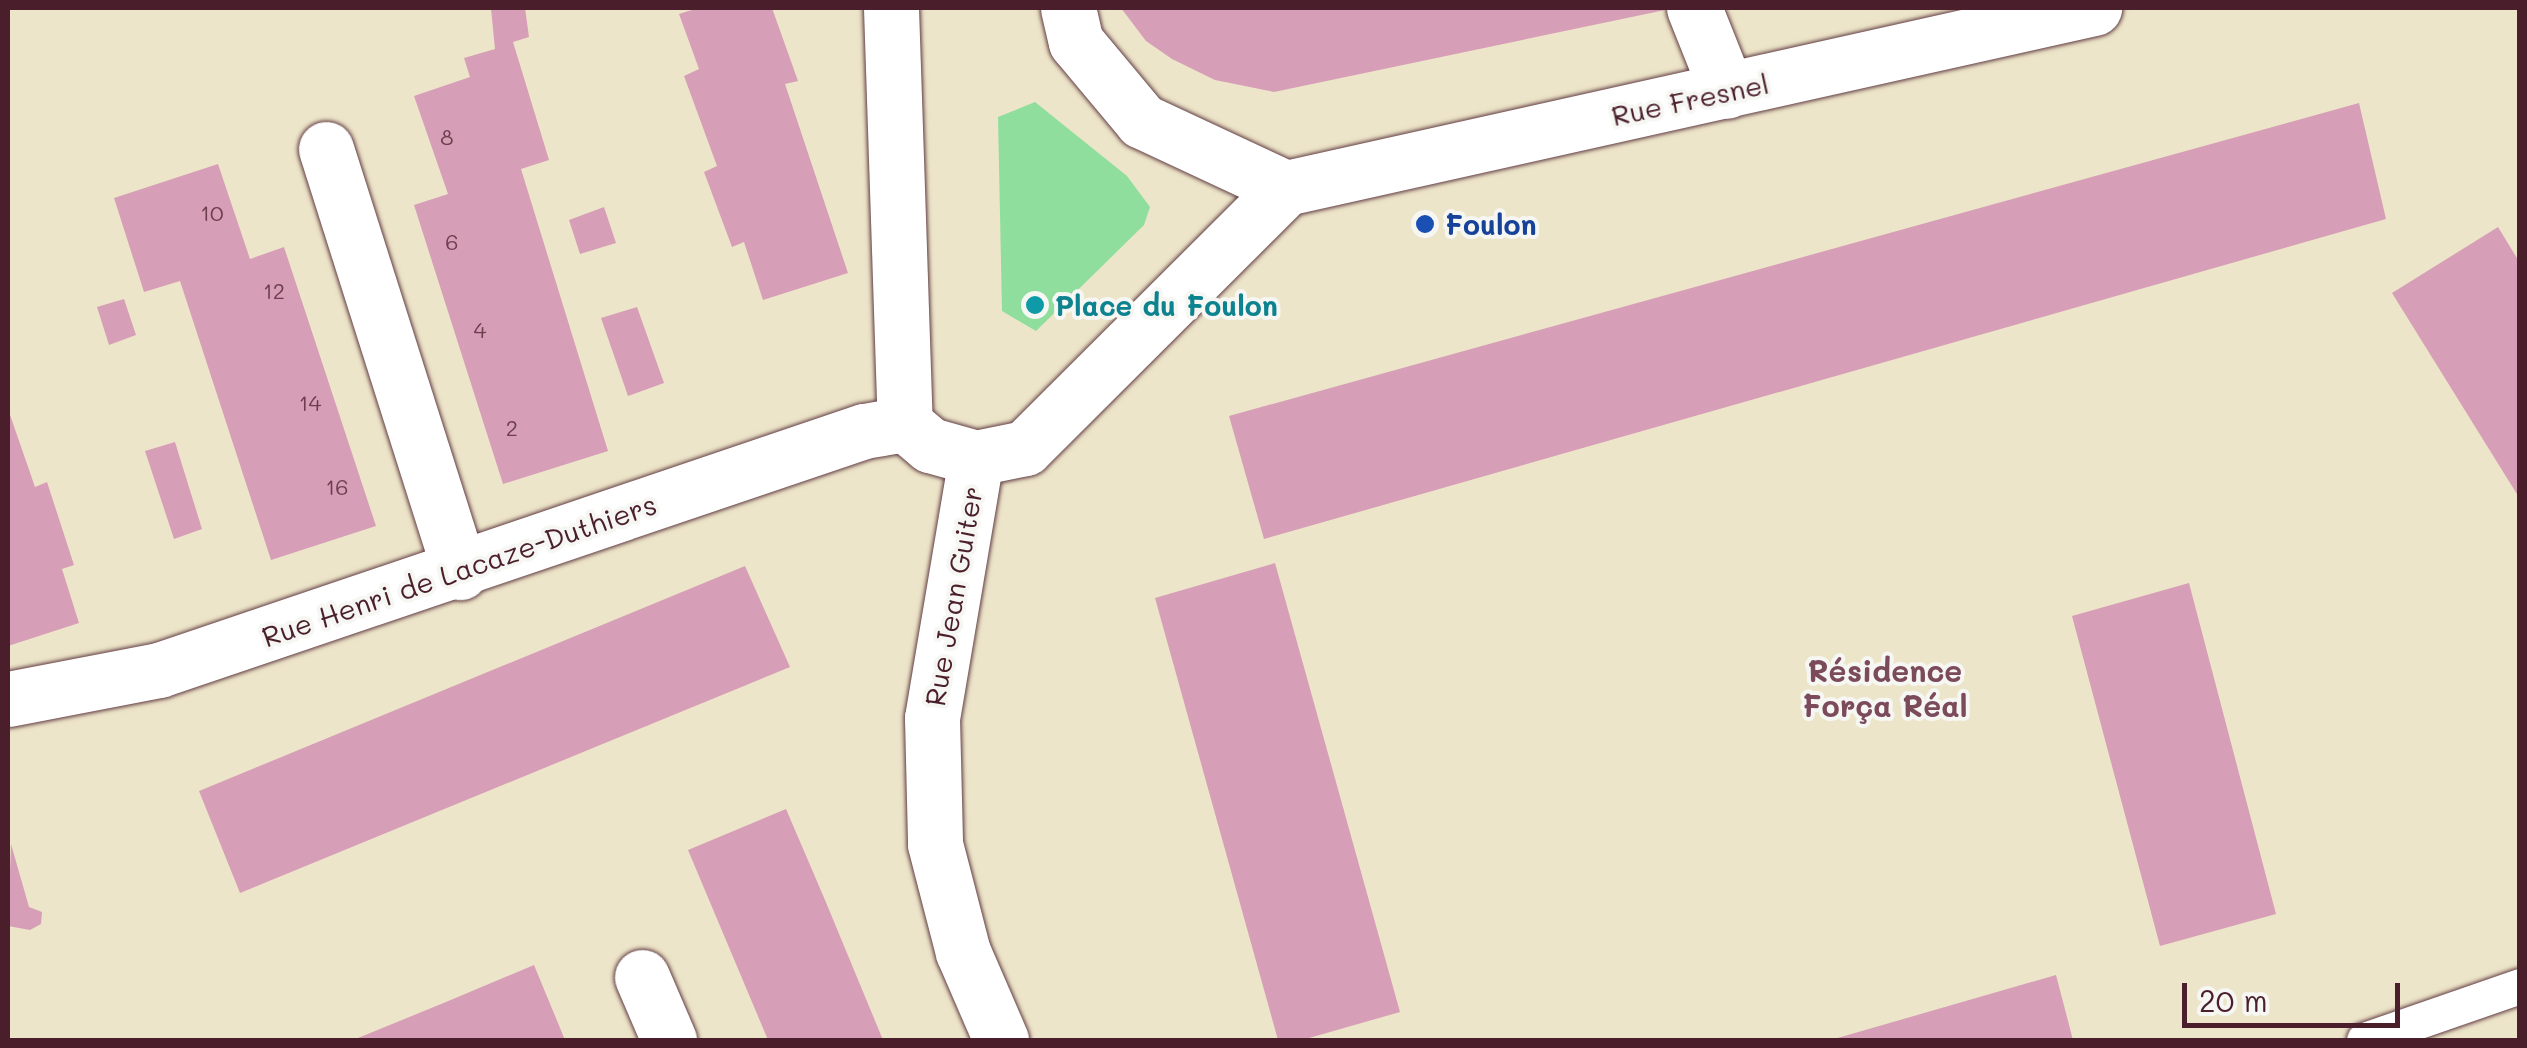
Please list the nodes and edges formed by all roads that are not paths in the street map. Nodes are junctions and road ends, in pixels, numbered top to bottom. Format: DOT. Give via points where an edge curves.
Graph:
graph roads {
  1 [pos="891,8"];
  2 [pos="1068,8"];
  3 [pos="1694,8"];
  4 [pos="2094,8"];
  5 [pos="1727,91"];
  6 [pos="326,149"];
  7 [pos="1286,188"];
  8 [pos="905,424"];
  9 [pos="976,458"];
  10 [pos="460,572"];
  11 [pos="8,699"];
  12 [pos="642,978"];
  13 [pos="2520,986"];
  14 [pos="669,1040"];
  15 [pos="1001,1040"];
  16 [pos="2364,1040"];
  1 -- 8 [label="street"];
  2 -- 7 [label="street" via="1076,42 1142,121"];
  3 -- 5 [label="street"];
  4 -- 5 [label="street, Rue Fresnel"];
  5 -- 7 [label="street, Rue Fresnel"];
  6 -- 10 [label="street"];
  7 -- 9 [label="street" via="1025,448"];
  8 -- 9 [label="street, Rue Jean Guiter" via="930,445"];
  8 -- 10 [label="street, Rue Henri de Lacaze-Duthiers" via="864,431"];
  9 -- 15 [label="street, Rue Jean Guiter" via="932,718 935,844 962,952"];
  10 -- 11 [label="street, Rue Henri de Lacaze-Duthiers" via="159,670"];
  12 -- 14 [label="street"];
  13 -- 16 [label="lane"];
}
